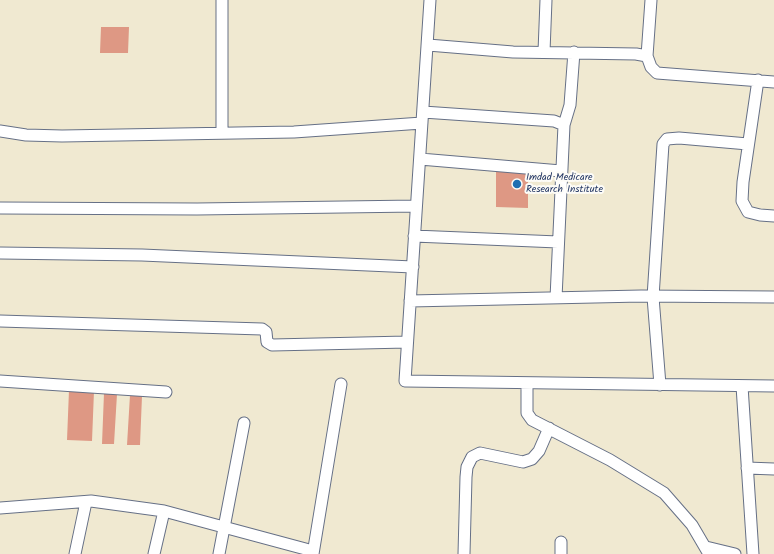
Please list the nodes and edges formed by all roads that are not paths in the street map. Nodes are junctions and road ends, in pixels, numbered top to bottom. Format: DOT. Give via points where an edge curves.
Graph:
graph roads {
  1 [pos="222,0"];
  2 [pos="430,0"];
  3 [pos="546,0"];
  4 [pos="651,0"];
  5 [pos="428,45"];
  6 [pos="544,52"];
  7 [pos="574,52"];
  8 [pos="648,56"];
  9 [pos="758,80"];
  10 [pos="774,82"];
  11 [pos="423,118"];
  12 [pos="564,125"];
  13 [pos="0,131"];
  14 [pos="222,133"];
  15 [pos="748,144"];
  16 [pos="420,159"];
  17 [pos="561,171"];
  18 [pos="416,206"];
  19 [pos="0,208"];
  20 [pos="774,216"];
  21 [pos="414,236"];
  22 [pos="558,242"];
  23 [pos="0,253"];
  24 [pos="413,267"];
  25 [pos="653,297"];
  26 [pos="774,297"];
  27 [pos="556,298"];
  28 [pos="410,301"];
  29 [pos="0,321"];
  30 [pos="407,342"];
  31 [pos="0,381"];
  32 [pos="527,383"];
  33 [pos="341,384"];
  34 [pos="660,385"];
  35 [pos="742,386"];
  36 [pos="774,386"];
  37 [pos="166,392"];
  38 [pos="244,423"];
  39 [pos="549,428"];
  40 [pos="747,468"];
  41 [pos="774,469"];
  42 [pos="86,502"];
  43 [pos="0,508"];
  44 [pos="164,511"];
  45 [pos="224,528"];
  46 [pos="561,542"];
  47 [pos="708,550"];
  48 [pos="313,553"];
  49 [pos="75,554"];
  50 [pos="154,554"];
  51 [pos="219,554"];
  52 [pos="464,554"];
  53 [pos="560,554"];
  54 [pos="735,554"];
  55 [pos="753,554"];
  1 -- 14 [label="street"];
  2 -- 5 [label="street"];
  3 -- 6 [label="street"];
  4 -- 8 [label="street"];
  5 -- 6 [label="street" via="477,50"];
  5 -- 11 [label="street"];
  6 -- 7 [label="street"];
  7 -- 8 [label="street"];
  7 -- 12 [label="street" via="570,105"];
  8 -- 9 [label="street" via="651,67 657,73"];
  9 -- 10 [label="street"];
  9 -- 15 [label="street"];
  11 -- 12 [label="street" via="554,121"];
  11 -- 14 [label="street" via="294,132"];
  11 -- 16 [label="street"];
  12 -- 17 [label="street"];
  13 -- 14 [label="street" via="33,136"];
  15 -- 20 [label="street" via="742,201 748,212"];
  15 -- 25 [label="street" via="679,138 667,139 663,144"];
  16 -- 17 [label="street"];
  16 -- 18 [label="street"];
  17 -- 22 [label="street"];
  18 -- 19 [label="street"];
  18 -- 21 [label="street"];
  21 -- 22 [label="street"];
  21 -- 24 [label="street"];
  22 -- 27 [label="street"];
  23 -- 24 [label="street" via="142,255"];
  24 -- 28 [label="street"];
  25 -- 26 [label="street"];
  25 -- 27 [label="street"];
  25 -- 34 [label="street"];
  27 -- 28 [label="street"];
  28 -- 30 [label="street"];
  29 -- 30 [label="street" via="262,329 266,332 267,342 272,345"];
  30 -- 32 [label="street" via="405,381"];
  31 -- 37 [label="street"];
  32 -- 34 [label="street"];
  32 -- 39 [label="street" via="527,413 532,420"];
  33 -- 48 [label="street"];
  34 -- 35 [label="street"];
  35 -- 36 [label="street"];
  35 -- 40 [label="street"];
  38 -- 45 [label="street"];
  39 -- 47 [label="street" via="664,493 682,512"];
  39 -- 52 [label="street" via="539,451 532,459 523,462 480,453 472,457 466,477"];
  40 -- 41 [label="street"];
  40 -- 55 [label="street"];
  42 -- 43 [label="street"];
  42 -- 44 [label="street"];
  42 -- 49 [label="street"];
  44 -- 45 [label="street"];
  44 -- 50 [label="street"];
  45 -- 48 [label="street"];
  45 -- 51 [label="street"];
  46 -- 53 [label="street"];
  47 -- 54 [label="street"];
}
